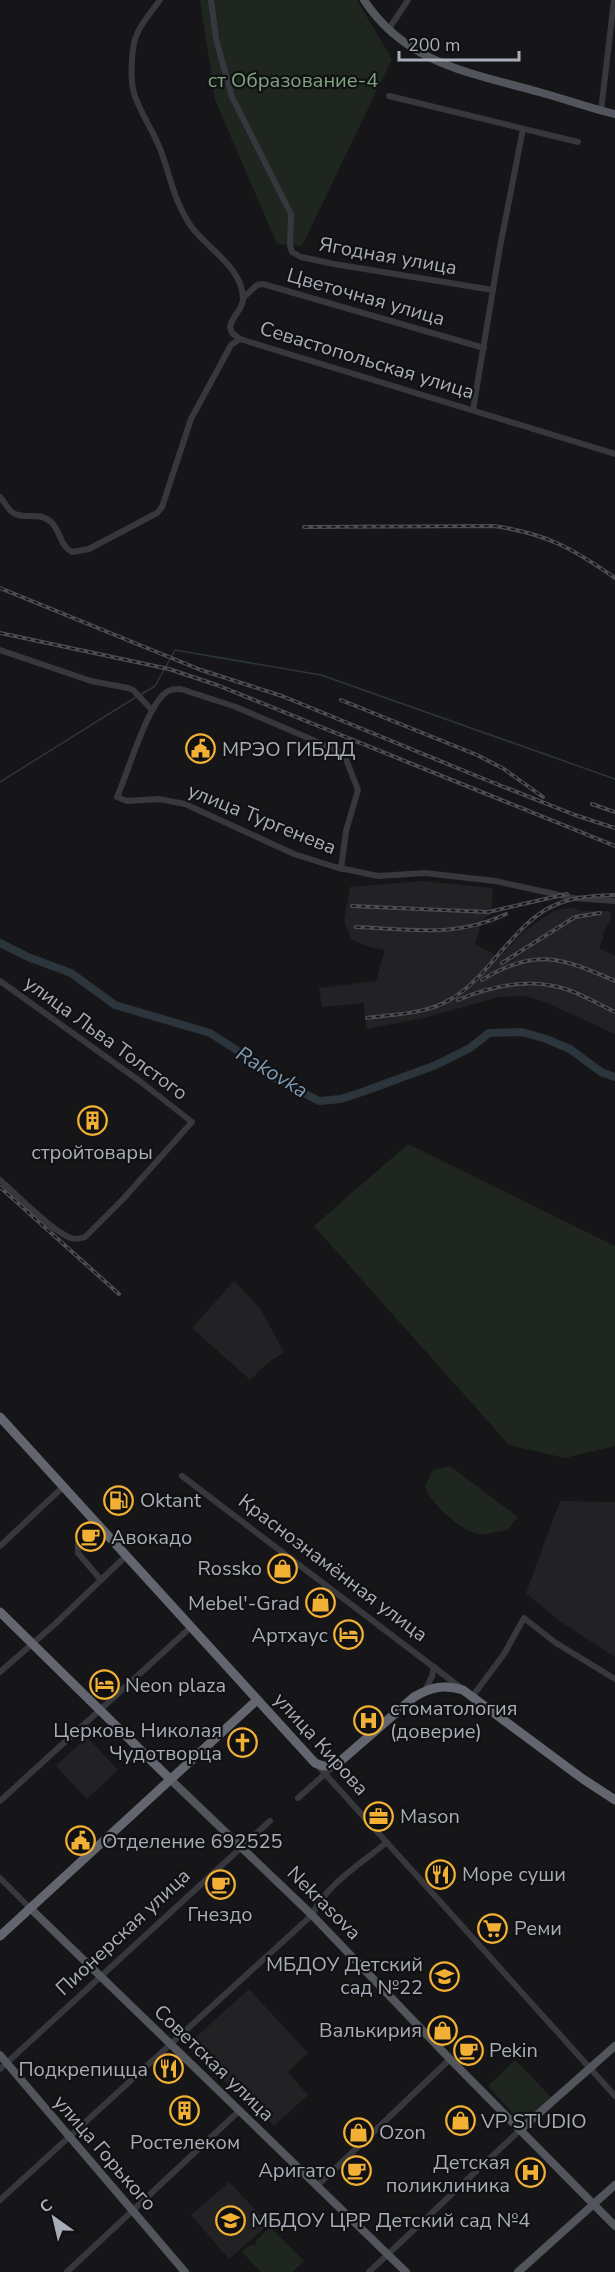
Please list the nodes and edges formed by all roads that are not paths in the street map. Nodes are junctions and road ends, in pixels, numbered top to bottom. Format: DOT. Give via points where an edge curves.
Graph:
graph roads {
  1 [pos="160,0"];
  2 [pos="211,0"];
  3 [pos="364,0"];
  4 [pos="408,0"];
  5 [pos="615,0"];
  6 [pos="388,30"];
  7 [pos="389,96"];
  8 [pos="601,111"];
  9 [pos="615,114"];
  10 [pos="524,129"];
  11 [pos="578,142"];
  12 [pos="493,290"];
  13 [pos="243,298"];
  14 [pos="240,339"];
  15 [pos="484,348"];
  16 [pos="473,410"];
  17 [pos="615,454"];
  18 [pos="0,497"];
  19 [pos="0,650"];
  20 [pos="151,709"];
  21 [pos="341,869"];
  22 [pos="615,901"];
  23 [pos="0,981"];
  24 [pos="0,1180"];
  25 [pos="0,1417"];
  26 [pos="182,1476"];
  27 [pos="64,1486"];
  28 [pos="97,1522"];
  29 [pos="0,1546"];
  30 [pos="127,1555"];
  31 [pos="101,1580"];
  32 [pos="0,1612"];
  33 [pos="351,1626"];
  34 [pos="191,1628"];
  35 [pos="32,1644"];
  36 [pos="355,1645"];
  37 [pos="434,1667"];
  38 [pos="0,1672"];
  39 [pos="615,1679"];
  40 [pos="463,1690"];
  41 [pos="425,1691"];
  42 [pos="472,1696"];
  43 [pos="257,1700"];
  44 [pos="101,1711"];
  45 [pos="315,1763"];
  46 [pos="336,1765"];
  47 [pos="325,1774"];
  48 [pos="170,1779"];
  49 [pos="298,1798"];
  50 [pos="615,1800"];
  51 [pos="0,1801"];
  52 [pos="270,1821"];
  53 [pos="386,1843"];
  54 [pos="241,1847"];
  55 [pos="0,1878"];
  56 [pos="30,1908"];
  57 [pos="312,1915"];
  58 [pos="0,1936"];
  59 [pos="101,1977"];
  60 [pos="171,2044"];
  61 [pos="615,2046"];
  62 [pos="0,2055"];
  63 [pos="450,2059"];
  64 [pos="7,2063"];
  65 [pos="591,2068"];
  66 [pos="0,2069"];
  67 [pos="615,2096"];
  68 [pos="239,2111"];
  69 [pos="520,2130"];
  70 [pos="69,2137"];
  71 [pos="318,2185"];
  72 [pos="615,2185"];
  73 [pos="0,2200"];
  74 [pos="593,2204"];
  75 [pos="134,2211"];
  76 [pos="615,2226"];
  77 [pos="388,2254"];
  78 [pos="67,2272"];
  79 [pos="185,2272"];
  80 [pos="369,2272"];
  81 [pos="406,2272"];
  82 [pos="518,2272"];
  1 -- 13 [label="street" via="136,35 134,95 159,145 186,218 237,277"];
  2 -- 12 [label="street, Ягодная улица" via="216,39 232,97 291,214 292,252 312,260"];
  3 -- 6 [label="main road"];
  4 -- 6 [label="street"];
  5 -- 8 [label="street"];
  6 -- 8 [label="main road" via="421,53 450,66"];
  7 -- 10 [label="street"];
  8 -- 9 [label="main road"];
  10 -- 11 [label="street"];
  10 -- 12 [label="street"];
  12 -- 15 [label="street"];
  13 -- 14 [label="street" via="230,327"];
  13 -- 15 [label="street, Цветочная улица" via="261,284"];
  14 -- 16 [label="street, Севастопольская улица"];
  14 -- 18 [label="street, Севастопольская улица" via="231,345 195,410 157,513 89,549 72,552 64,547 52,523 39,515 12,513"];
  15 -- 16 [label="street"];
  16 -- 17 [label="street, Севастопольская улица"];
  19 -- 20 [label="street" via="91,681 128,688"];
  20 -- 21 [label="street, улица Тургенева" via="117,797 184,804 294,854"];
  20 -- 21 [label="street" via="165,692 181,689 236,707 341,752 358,790 346,831"];
  21 -- 22 [label="street, улица Тургенева" via="378,876 425,873 503,882 573,898"];
  23 -- 24 [label="street, улица Льва Толстого" via="192,1122 85,1237 74,1240 61,1233"];
  25 -- 27 [label="highway, улица Кирова"];
  26 -- 37 [label="street, Краснознамённая улица"];
  27 -- 28 [label="highway, улица Кирова"];
  27 -- 29 [label="street"];
  28 -- 30 [label="highway, улица Кирова"];
  28 -- 31 [label="street" via="78,1539 78,1553"];
  30 -- 31 [label="street"];
  30 -- 34 [label="highway, улица Кирова"];
  31 -- 35 [label="street"];
  32 -- 35 [label="highway, Nekrasova"];
  33 -- 36 [label="street"];
  34 -- 43 [label="highway, улица Кирова"];
  34 -- 44 [label="street"];
  35 -- 38 [label="street"];
  35 -- 44 [label="highway, Nekrasova"];
  37 -- 40 [label="street, Краснознамённая улица"];
  37 -- 41 [label="street"];
  39 -- 42 [label="street" via="524,1618 504,1654"];
  40 -- 41 [label="highway, Краснознамённая улица" via="451,1686"];
  40 -- 42 [label="highway, Краснознамённая улица"];
  41 -- 46 [label="highway"];
  42 -- 50 [label="highway, Краснознамённая улица"];
  43 -- 45 [label="highway, улица Кирова"];
  43 -- 48 [label="highway"];
  44 -- 48 [label="highway, Nekrasova"];
  44 -- 51 [label="street"];
  45 -- 46 [label="highway"];
  45 -- 47 [label="street, улица Кирова"];
  46 -- 47 [label="street"];
  47 -- 49 [label="street"];
  47 -- 53 [label="street, улица Кирова"];
  48 -- 54 [label="main road, Nekrasova"];
  48 -- 56 [label="highway"];
  52 -- 54 [label="street, Пионерская улица"];
  53 -- 57 [label="street" via="327,1892"];
  53 -- 65 [label="street, улица Кирова"];
  54 -- 57 [label="main road, Nekrasova"];
  54 -- 59 [label="street, Пионерская улица"];
  55 -- 56 [label="street, Советская улица"];
  56 -- 58 [label="highway"];
  56 -- 59 [label="main road, Советская улица"];
  57 -- 60 [label="street"];
  57 -- 63 [label="main road, Nekrasova"];
  59 -- 60 [label="main road, Советская улица"];
  59 -- 64 [label="street, Пионерская улица"];
  60 -- 68 [label="main road, Советская улица"];
  60 -- 70 [label="street"];
  61 -- 65 [label="main road"];
  62 -- 64 [label="main road, улица Горького"];
  63 -- 69 [label="main road, Nekrasova"];
  63 -- 71 [label="street"];
  64 -- 66 [label="street, Пионерская улица"];
  64 -- 70 [label="main road, улица Горького"];
  65 -- 67 [label="street, улица Кирова"];
  65 -- 69 [label="main road"];
  68 -- 71 [label="main road, Советская улица"];
  68 -- 75 [label="street"];
  69 -- 74 [label="main road, Nekrasova"];
  69 -- 77 [label="street"];
  70 -- 73 [label="street"];
  70 -- 75 [label="main road, улица Горького"];
  71 -- 77 [label="main road, Советская улица"];
  72 -- 74 [label="main road"];
  74 -- 76 [label="main road, Nekrasova"];
  74 -- 82 [label="main road"];
  75 -- 78 [label="street"];
  75 -- 79 [label="main road, улица Горького"];
  77 -- 80 [label="street"];
  77 -- 81 [label="main road, Советская улица"];
}
